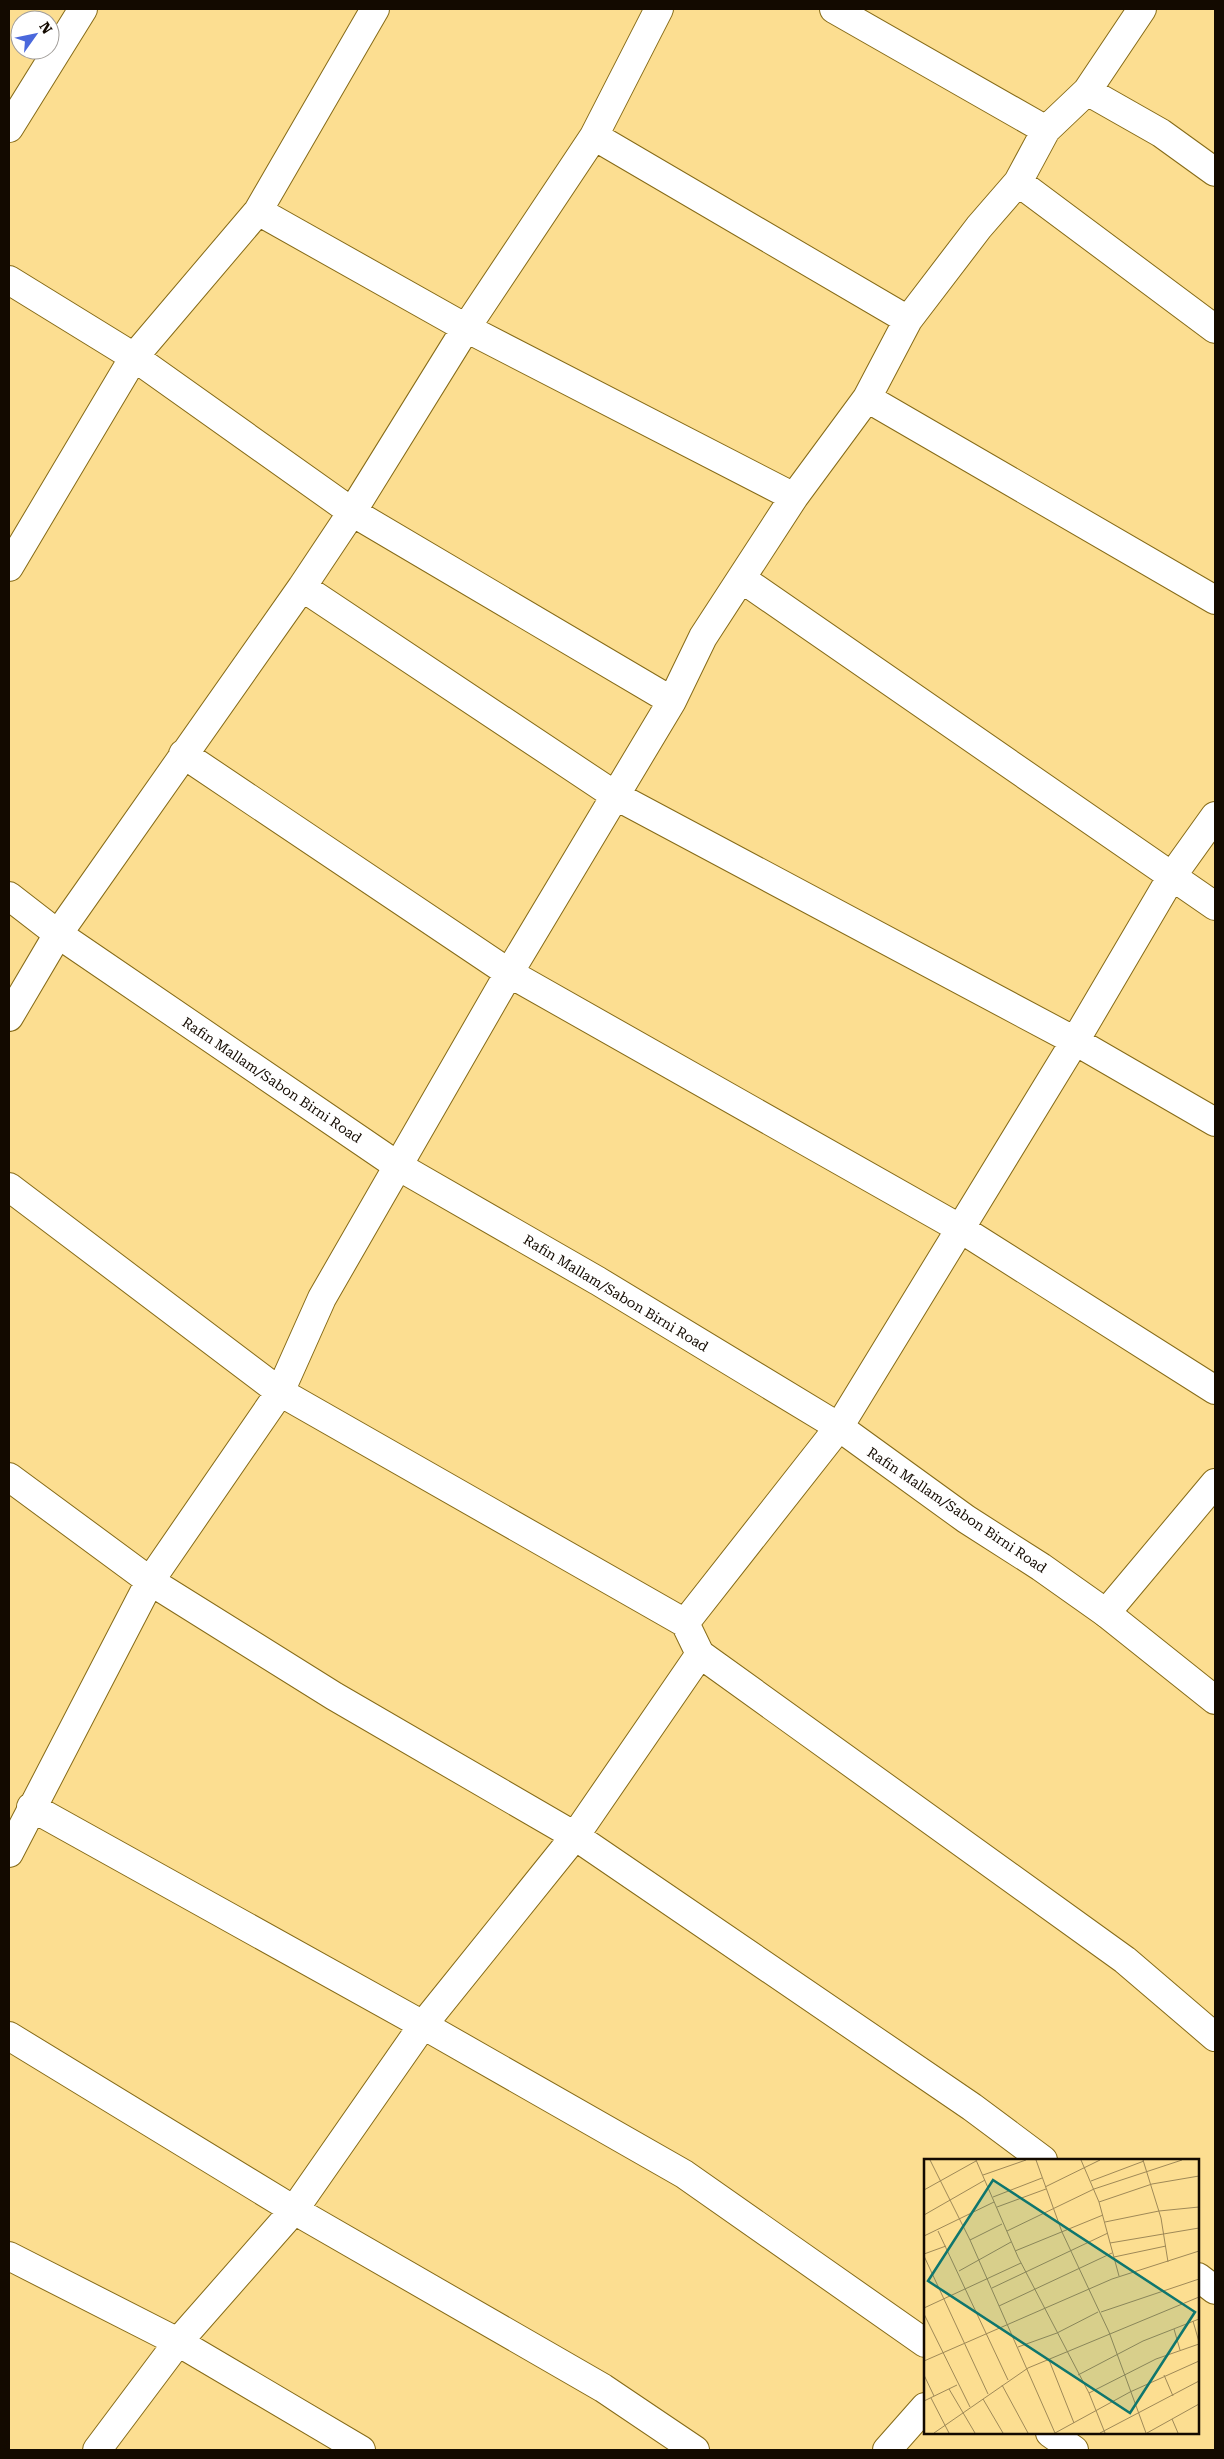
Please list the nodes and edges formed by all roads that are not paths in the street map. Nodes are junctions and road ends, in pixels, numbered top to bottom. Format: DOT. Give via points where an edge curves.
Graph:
graph roads {
  1 [pos="83,9"];
  2 [pos="376,9"];
  3 [pos="659,9"];
  4 [pos="834,9"];
  5 [pos="1142,9"];
  6 [pos="1087,91"];
  7 [pos="9,128"];
  8 [pos="1046,130"];
  9 [pos="594,136"];
  10 [pos="1215,172"];
  11 [pos="1018,182"];
  12 [pos="258,211"];
  13 [pos="9,280"];
  14 [pos="908,320"];
  15 [pos="466,328"];
  16 [pos="1215,329"];
  17 [pos="134,357"];
  18 [pos="867,398"];
  19 [pos="794,497"];
  20 [pos="352,512"];
  21 [pos="9,567"];
  22 [pos="742,579"];
  23 [pos="302,587"];
  24 [pos="1215,600"];
  25 [pos="672,701"];
  26 [pos="183,754"];
  27 [pos="616,796"];
  28 [pos="1215,816"];
  29 [pos="1172,876"];
  30 [pos="9,896"];
  31 [pos="1215,906"];
  32 [pos="58,934"];
  33 [pos="509,973"];
  34 [pos="9,1017"];
  35 [pos="1075,1041"];
  36 [pos="1215,1122"];
  37 [pos="398,1166"];
  38 [pos="9,1187"];
  39 [pos="961,1229"];
  40 [pos="1215,1390"];
  41 [pos="280,1392"];
  42 [pos="839,1427"];
  43 [pos="9,1477"];
  44 [pos="1215,1483"];
  45 [pos="150,1581"];
  46 [pos="1106,1613"];
  47 [pos="685,1623"];
  48 [pos="700,1654"];
  49 [pos="1215,1700"];
  50 [pos="31,1807"];
  51 [pos="575,1836"];
  52 [pos="9,1853"];
  53 [pos="423,2025"];
  54 [pos="9,2036"];
  55 [pos="1215,2037"];
  56 [pos="1042,2159"];
  57 [pos="294,2210"];
  58 [pos="9,2256"];
  59 [pos="1199,2278"];
  60 [pos="1215,2290"];
  61 [pos="178,2342"];
  62 [pos="924,2342"];
  63 [pos="924,2408"];
  64 [pos="1051,2434"];
  65 [pos="97,2450"];
  66 [pos="361,2450"];
  67 [pos="695,2450"];
  68 [pos="887,2450"];
  69 [pos="1074,2450"];
  1 -- 7 [label="street"];
  2 -- 12 [label="street"];
  3 -- 9 [label="street"];
  4 -- 8 [label="street"];
  5 -- 6 [label="street"];
  6 -- 8 [label="street"];
  6 -- 10 [label="street" via="1161,133"];
  8 -- 11 [label="street"];
  9 -- 14 [label="street"];
  9 -- 15 [label="street"];
  11 -- 14 [label="street"];
  11 -- 16 [label="street"];
  12 -- 15 [label="street"];
  12 -- 17 [label="street"];
  13 -- 17 [label="street"];
  14 -- 18 [label="street"];
  15 -- 19 [label="street"];
  15 -- 20 [label="street"];
  17 -- 20 [label="street"];
  17 -- 21 [label="street"];
  18 -- 19 [label="street"];
  18 -- 24 [label="street"];
  19 -- 22 [label="street"];
  20 -- 23 [label="street"];
  20 -- 25 [label="street"];
  22 -- 25 [label="street" via="703,637"];
  22 -- 29 [label="street"];
  23 -- 26 [label="street"];
  23 -- 27 [label="street"];
  25 -- 27 [label="street"];
  26 -- 32 [label="street"];
  26 -- 33 [label="street"];
  27 -- 33 [label="street"];
  27 -- 35 [label="street"];
  28 -- 29 [label="street"];
  29 -- 31 [label="street"];
  29 -- 35 [label="street"];
  30 -- 32 [label="street, Rafin Mallam/Sabon Birni Road"];
  32 -- 34 [label="street"];
  32 -- 37 [label="street, Rafin Mallam/Sabon Birni Road"];
  33 -- 37 [label="street"];
  33 -- 39 [label="street"];
  35 -- 36 [label="street"];
  35 -- 39 [label="street"];
  37 -- 41 [label="street" via="322,1298"];
  37 -- 42 [label="street, Rafin Mallam/Sabon Birni Road" via="598,1281"];
  38 -- 41 [label="street"];
  39 -- 40 [label="street"];
  39 -- 42 [label="street"];
  41 -- 45 [label="street"];
  41 -- 47 [label="street"];
  42 -- 46 [label="street, Rafin Mallam/Sabon Birni Road" via="966,1519"];
  42 -- 47 [label="street"];
  43 -- 45 [label="street"];
  44 -- 46 [label="street"];
  45 -- 50 [label="street"];
  45 -- 51 [label="street" via="334,1696"];
  46 -- 49 [label="street, Rafin Mallam/Sabon Birni Road"];
  47 -- 48 [label="street"];
  48 -- 51 [label="street"];
  48 -- 55 [label="street" via="1125,1960"];
  50 -- 52 [label="street"];
  50 -- 53 [label="street"];
  51 -- 53 [label="street"];
  51 -- 56 [label="street" via="972,2107"];
  53 -- 57 [label="street"];
  53 -- 62 [label="street" via="684,2174"];
  54 -- 57 [label="street"];
  57 -- 61 [label="street"];
  57 -- 67 [label="street" via="603,2388"];
  58 -- 61 [label="street"];
  59 -- 60 [label="street"];
  61 -- 65 [label="street"];
  61 -- 66 [label="street"];
  63 -- 68 [label="street"];
  64 -- 69 [label="street"];
}
